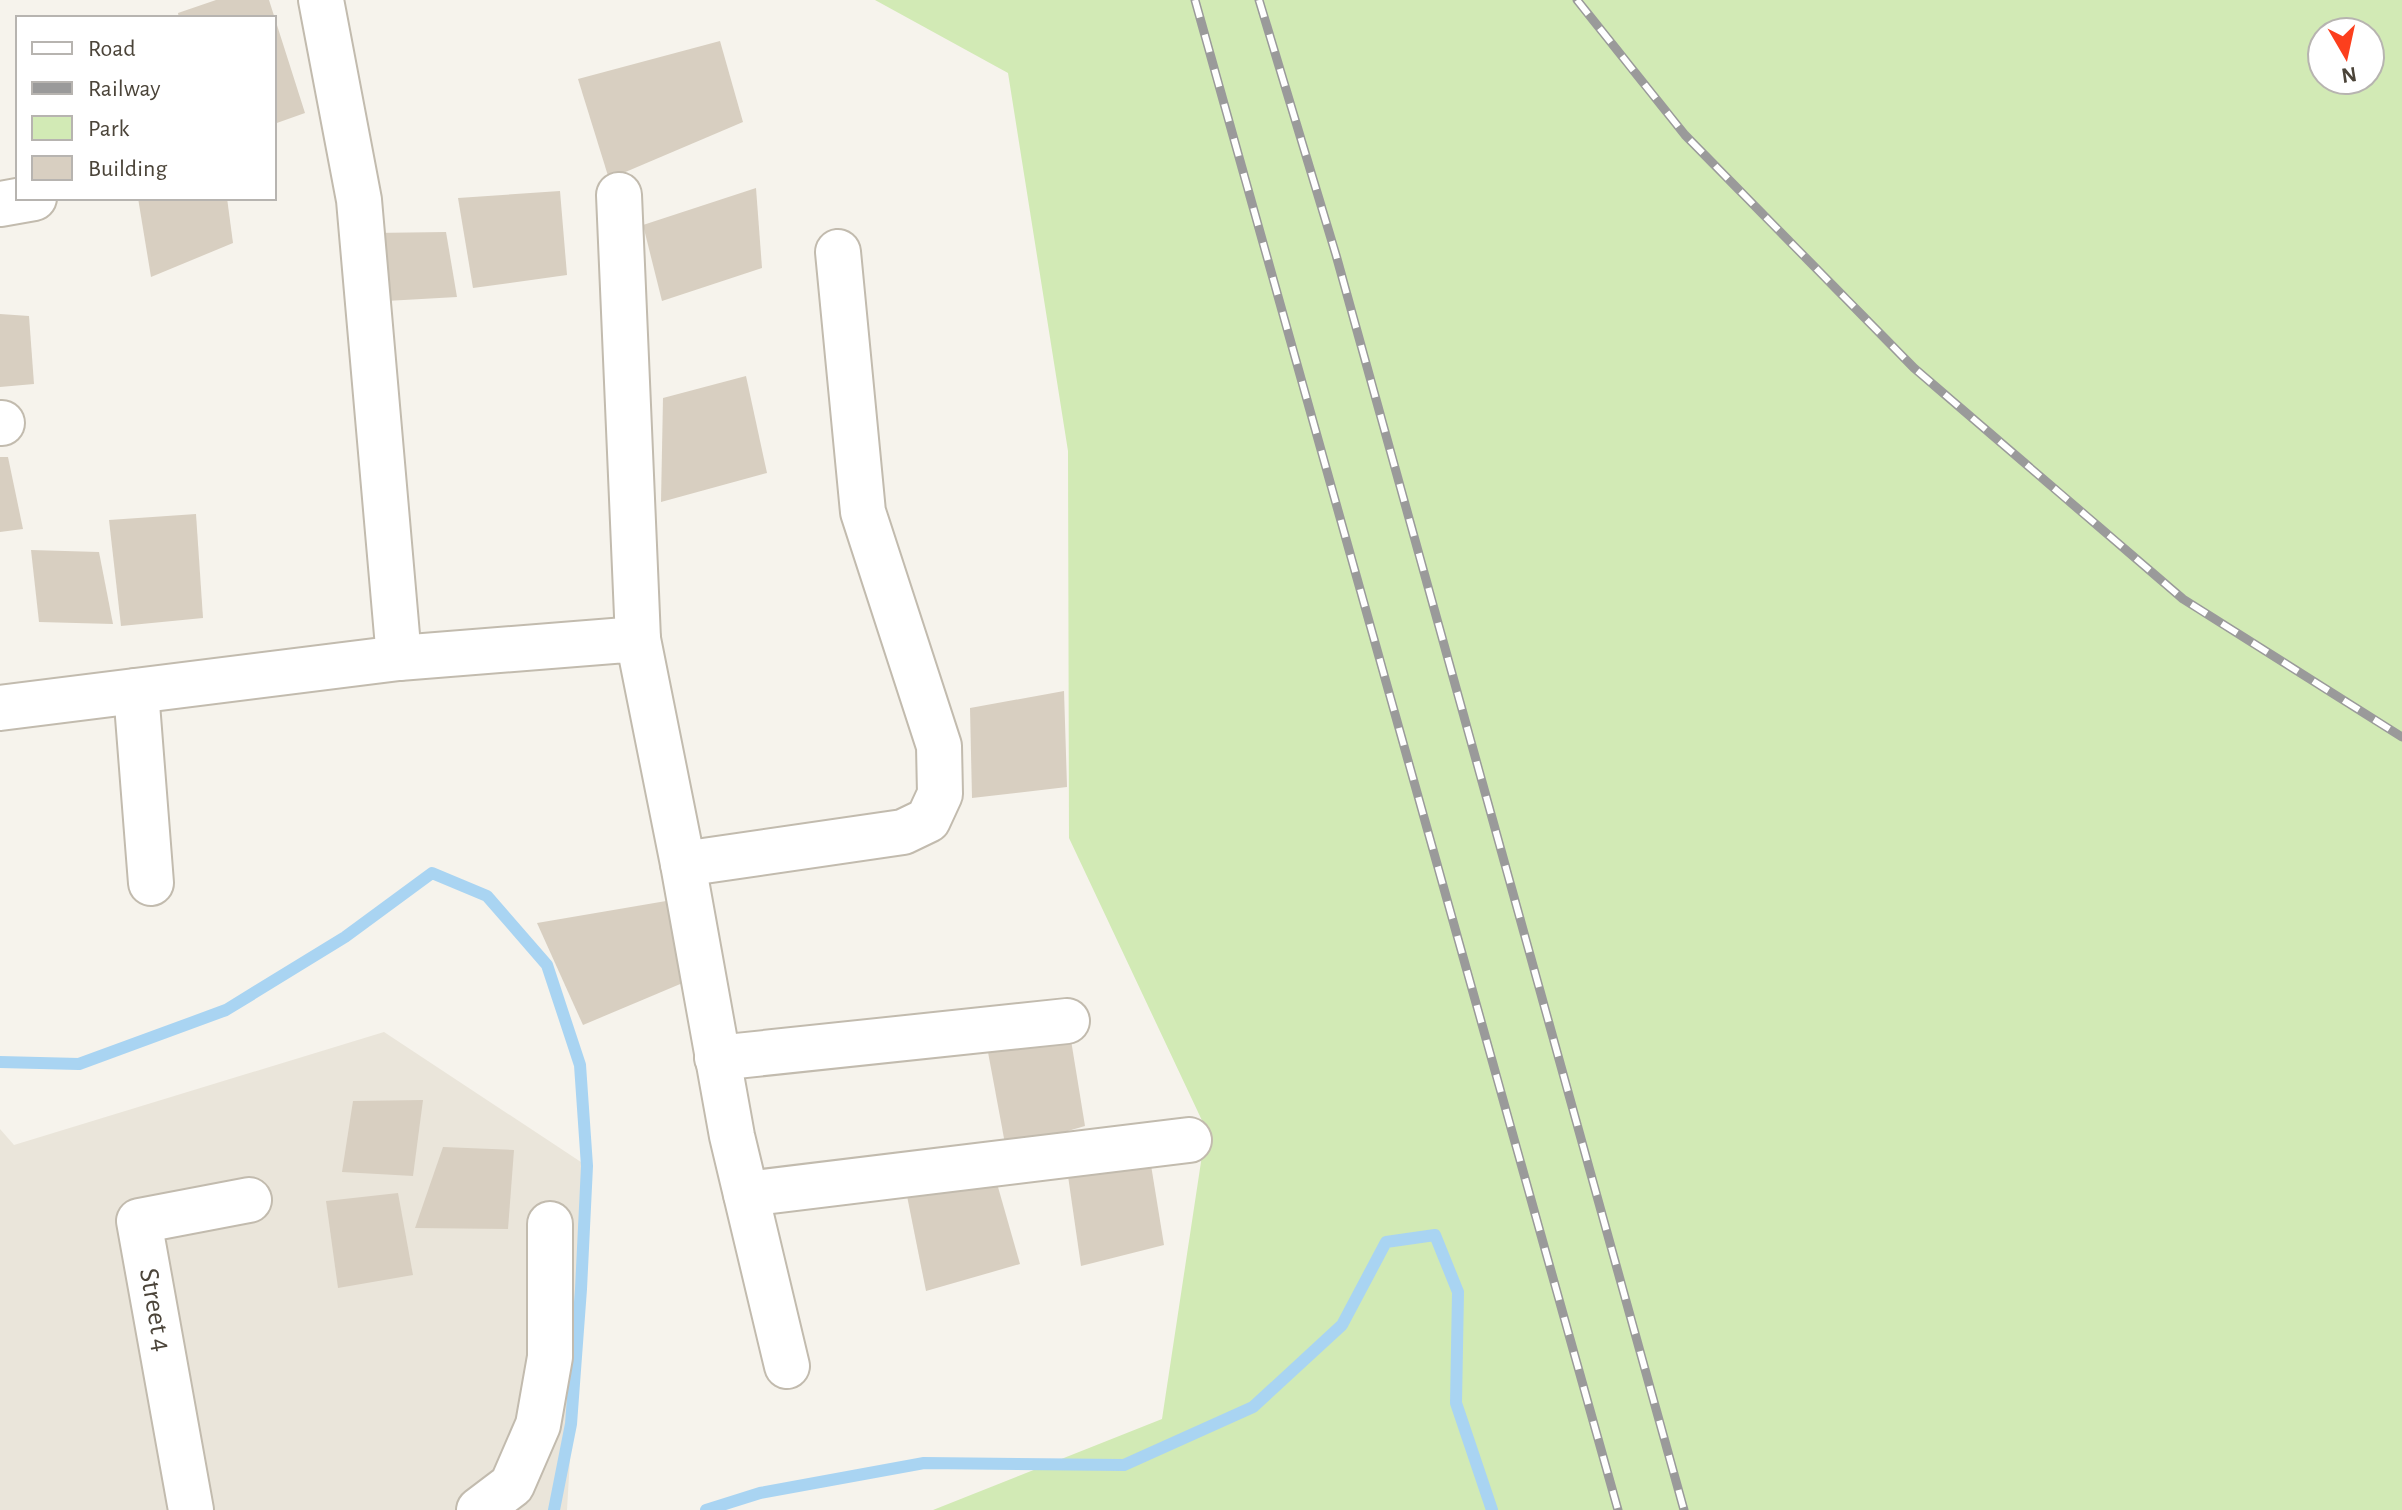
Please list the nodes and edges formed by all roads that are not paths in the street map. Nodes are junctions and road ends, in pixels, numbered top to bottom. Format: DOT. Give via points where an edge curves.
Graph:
graph roads {
  1 [pos="321,0"];
  2 [pos="619,195"];
  3 [pos="23,200"];
  4 [pos="0,204"];
  5 [pos="838,252"];
  6 [pos="638,639"];
  7 [pos="399,658"];
  8 [pos="136,691"];
  9 [pos="0,708"];
  10 [pos="683,864"];
  11 [pos="151,883"];
  12 [pos="1067,1021"];
  13 [pos="717,1058"];
  14 [pos="1189,1140"];
  15 [pos="746,1194"];
  16 [pos="249,1200"];
  17 [pos="550,1224"];
  18 [pos="787,1366"];
  19 [pos="191,1510"];
  20 [pos="479,1510"];
  1 -- 7 [label="street" via="359,200"];
  2 -- 6 [label="street"];
  3 -- 4 [label="street"];
  5 -- 10 [label="street" via="863,512 939,746 940,794 928,820 903,832"];
  6 -- 7 [label="street"];
  6 -- 10 [label="street"];
  7 -- 8 [label="street"];
  8 -- 9 [label="street"];
  8 -- 11 [label="street"];
  10 -- 13 [label="street"];
  12 -- 13 [label="street"];
  13 -- 15 [label="street"];
  14 -- 15 [label="street"];
  15 -- 18 [label="street"];
  16 -- 19 [label="street, Street 4" via="139,1221"];
  17 -- 20 [label="street" via="550,1357 538,1425 512,1485"];
}
